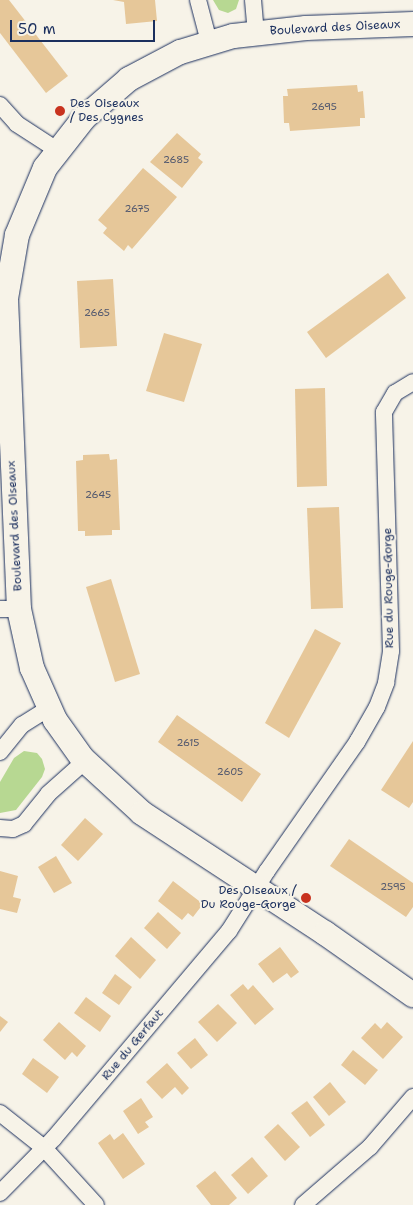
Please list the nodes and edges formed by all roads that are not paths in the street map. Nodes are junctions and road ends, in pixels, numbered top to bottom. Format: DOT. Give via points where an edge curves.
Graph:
graph roads {
  1 [pos="198,0"];
  2 [pos="253,0"];
  3 [pos="413,24"];
  4 [pos="256,33"];
  5 [pos="209,42"];
  6 [pos="0,104"];
  7 [pos="57,150"];
  8 [pos="4,352"];
  9 [pos="413,382"];
  10 [pos="9,609"];
  11 [pos="49,708"];
  12 [pos="0,752"];
  13 [pos="84,761"];
  14 [pos="0,828"];
  15 [pos="255,889"];
  16 [pos="413,995"];
  17 [pos="413,1097"];
  18 [pos="0,1112"];
  19 [pos="44,1148"];
  20 [pos="0,1193"];
  21 [pos="96,1205"];
  22 [pos="303,1205"];
  1 -- 5 [label="street"];
  2 -- 4 [label="street, Boulevard des Oiseaux"];
  3 -- 4 [label="street, Boulevard des Oiseaux"];
  4 -- 5 [label="street, Boulevard des Oiseaux"];
  5 -- 7 [label="street, Boulevard des Oiseaux" via="160,61 115,89"];
  6 -- 7 [label="street" via="18,124"];
  7 -- 8 [label="street, Boulevard des Oiseaux" via="36,185 13,250 6,287"];
  8 -- 10 [label="street, Boulevard des Oiseaux"];
  9 -- 15 [label="street, Rue du Rouge-Gorge" via="389,400 384,417 391,633 384,691 357,742"];
  10 -- 11 [label="street, Boulevard des Oiseaux"];
  11 -- 12 [label="street" via="22,725"];
  11 -- 13 [label="street, Boulevard des Oiseaux"];
  13 -- 14 [label="street" via="48,794 24,824 13,829"];
  13 -- 15 [label="street, Boulevard des Oiseaux" via="142,813"];
  15 -- 16 [label="street, Boulevard des Oiseaux" via="318,928"];
  15 -- 19 [label="street, Rue du Gerfaut" via="229,931"];
  17 -- 22 [label="street" via="370,1148"];
  18 -- 19 [label="street"];
  19 -- 20 [label="street, Rue du Gerfaut"];
  19 -- 21 [label="street"];
}
